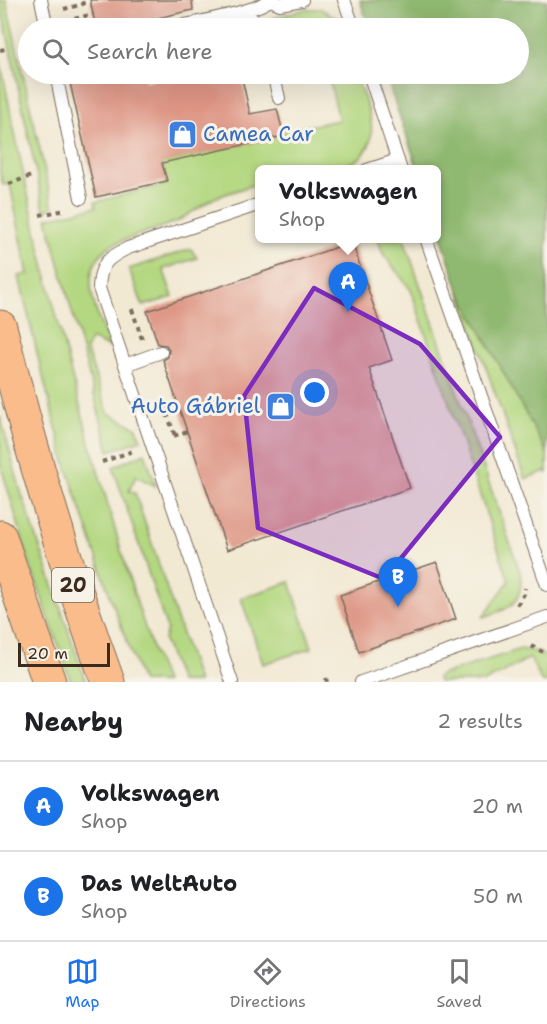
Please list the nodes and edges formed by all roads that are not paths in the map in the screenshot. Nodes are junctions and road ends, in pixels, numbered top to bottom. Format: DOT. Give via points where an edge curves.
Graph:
graph roads {
  1 [pos="41,0"];
  2 [pos="271,0"];
  3 [pos="302,0"];
  4 [pos="344,0"];
  5 [pos="233,14"];
  6 [pos="45,18"];
  7 [pos="215,18"];
  8 [pos="250,18"];
  9 [pos="350,18"];
  10 [pos="58,84"];
  11 [pos="276,84"];
  12 [pos="372,84"];
  13 [pos="279,98"];
  14 [pos="400,165"];
  15 [pos="81,198"];
  16 [pos="255,206"];
  17 [pos="428,243"];
  18 [pos="0,327"];
  19 [pos="161,352"];
  20 [pos="124,365"];
  21 [pos="0,537"];
  22 [pos="547,585"];
  23 [pos="547,617"];
  24 [pos="367,681"];
  25 [pos="49,682"];
  26 [pos="108,682"];
  27 [pos="231,682"];
  1 -- 6 [label="lane"];
  2 -- 3 [label="lane" via="280,4"];
  2 -- 5 [label="lane"];
  4 -- 9 [label="lane"];
  5 -- 7 [label="lane"];
  5 -- 8 [label="lane"];
  10 -- 15 [label="lane"];
  11 -- 13 [label="lane"];
  12 -- 14 [label="lane"];
  16 -- 20 [label="lane" via="128,248 103,265 99,288"];
  17 -- 22 [label="lane"];
  18 -- 26 [label="highway, 20" via="42,487"];
  19 -- 20 [label="lane"];
  20 -- 27 [label="lane"];
  21 -- 25 [label="highway, 20"];
  23 -- 24 [label="lane"];
}
